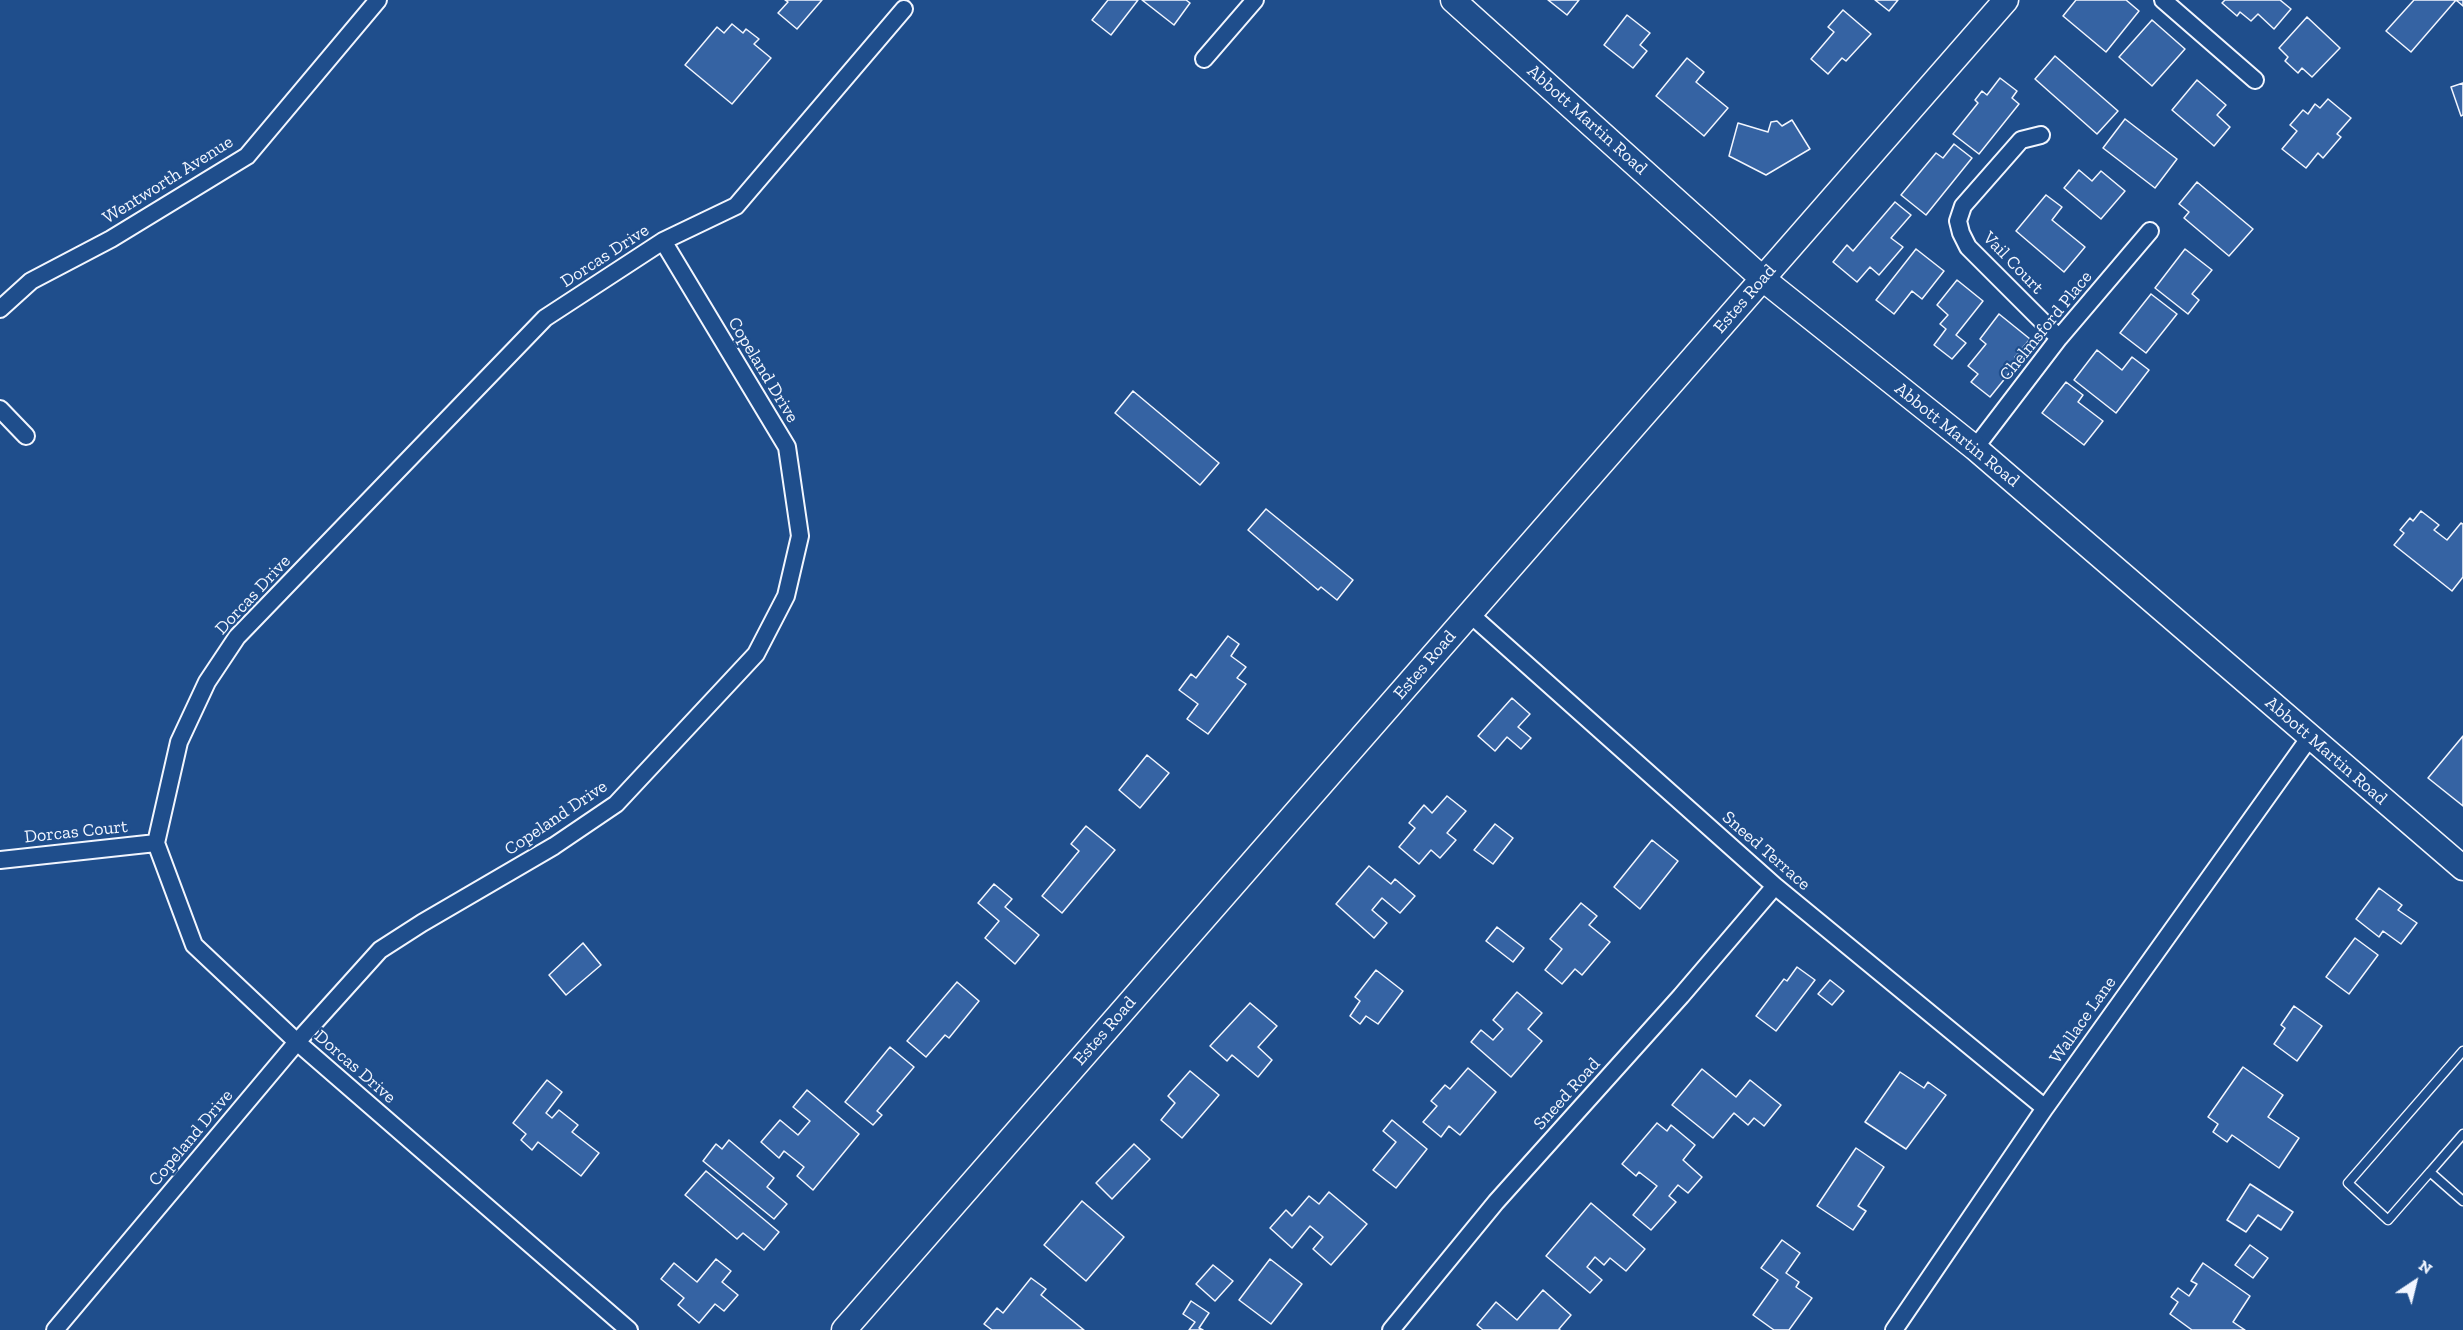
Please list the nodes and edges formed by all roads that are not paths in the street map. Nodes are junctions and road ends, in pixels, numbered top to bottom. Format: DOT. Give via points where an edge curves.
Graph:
graph roads {
  1 [pos="378,0"];
  2 [pos="1255,0"];
  3 [pos="1453,0"];
  4 [pos="2006,0"];
  5 [pos="2163,0"];
  6 [pos="904,9"];
  7 [pos="1204,59"];
  8 [pos="2255,80"];
  9 [pos="2041,135"];
  10 [pos="2150,231"];
  11 [pos="663,241"];
  12 [pos="1763,279"];
  13 [pos="0,309"];
  14 [pos="2059,338"];
  15 [pos="0,409"];
  16 [pos="26,436"];
  17 [pos="1975,448"];
  18 [pos="1470,614"];
  19 [pos="2310,736"];
  20 [pos="156,843"];
  21 [pos="0,860"];
  22 [pos="2463,868"];
  23 [pos="1775,886"];
  24 [pos="297,1042"];
  25 [pos="2463,1050"];
  26 [pos="2045,1108"];
  27 [pos="2463,1134"];
  28 [pos="2430,1172"];
  29 [pos="2463,1201"];
  30 [pos="55,1330"];
  31 [pos="629,1330"];
  32 [pos="844,1330"];
  33 [pos="1391,1330"];
  34 [pos="1894,1330"];
  1 -- 13 [label="street, Wentworth Avenue" via="247,156 111,239 31,281"];
  2 -- 7 [label="street"];
  3 -- 12 [label="main road, Abbott Martin Road"];
  4 -- 12 [label="main road, Estes Road"];
  5 -- 8 [label="street"];
  6 -- 11 [label="street, Dorcas Drive" via="736,206"];
  9 -- 14 [label="street, Vail Court" via="2021,140 1963,206 1958,221 1968,247"];
  10 -- 14 [label="street, Chelmsford Place"];
  11 -- 20 [label="street, Dorcas Drive" via="545,318 237,638 207,682 179,742"];
  11 -- 24 [label="street, Copeland Drive" via="787,447 800,536 786,596 756,654 616,804 554,846 380,950"];
  12 -- 17 [label="main road, Abbott Martin Road"];
  12 -- 18 [label="main road, Estes Road"];
  14 -- 17 [label="street, Chelmsford Place"];
  15 -- 16 [label="street"];
  17 -- 19 [label="main road, Abbott Martin Road"];
  18 -- 23 [label="street, Sneed Terrace"];
  18 -- 32 [label="main road, Estes Road"];
  19 -- 22 [label="main road, Abbott Martin Road"];
  19 -- 26 [label="street, Wallace Lane"];
  20 -- 21 [label="street, Dorcas Court"];
  20 -- 24 [label="street, Dorcas Drive" via="194,945"];
  23 -- 26 [label="street, Sneed Terrace"];
  23 -- 33 [label="street, Sneed Road" via="1496,1202"];
  24 -- 30 [label="street, Copeland Drive"];
  24 -- 31 [label="street, Dorcas Drive"];
  25 -- 28 [label="lane" via="2348,1183 2388,1220"];
  26 -- 34 [label="street, Wallace Lane"];
  27 -- 28 [label="lane"];
  28 -- 29 [label="lane"];
}
